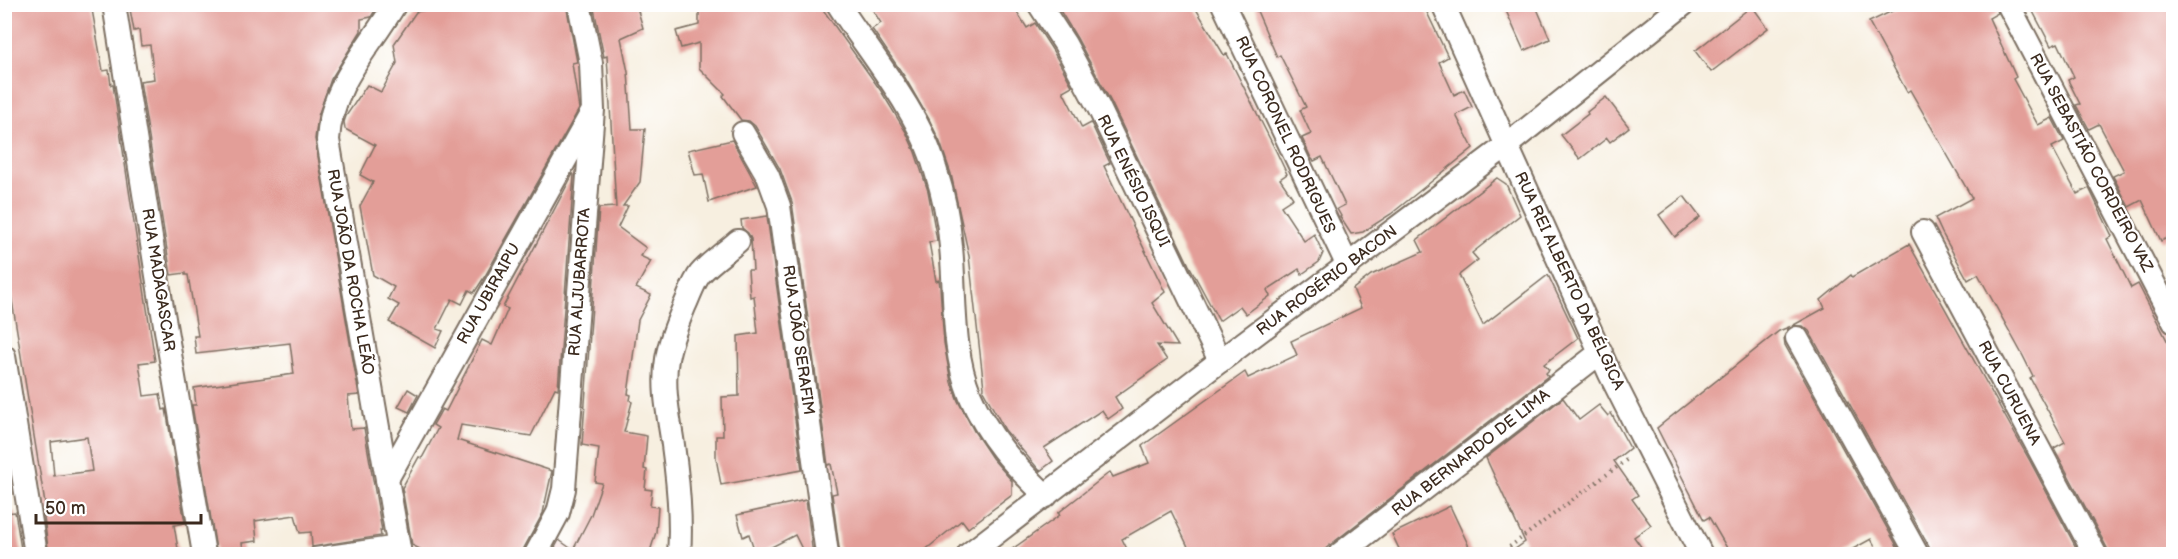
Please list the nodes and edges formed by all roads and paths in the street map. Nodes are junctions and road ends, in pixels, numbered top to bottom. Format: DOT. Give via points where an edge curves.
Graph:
graph roads {
  1 [pos="114,4"];
  2 [pos="395,4"];
  3 [pos="579,4"];
  4 [pos="838,4"];
  5 [pos="1039,4"];
  6 [pos="1223,4"];
  7 [pos="1443,4"];
  8 [pos="1684,4"];
  9 [pos="2008,4"];
  10 [pos="593,110"];
  11 [pos="742,133"];
  12 [pos="1507,145"];
  13 [pos="1923,232"];
  14 [pos="738,241"];
  15 [pos="1348,266"];
  16 [pos="2174,322"];
  17 [pos="1797,338"];
  18 [pos="1601,352"];
  19 [pos="4,356"];
  20 [pos="1220,361"];
  21 [pos="1647,446"];
  22 [pos="387,479"];
  23 [pos="1046,496"];
  24 [pos="399,548"];
  25 [pos="36,555"];
  26 [pos="204,555"];
  27 [pos="315,555"];
  28 [pos="536,555"];
  29 [pos="679,555"];
  30 [pos="827,555"];
  31 [pos="969,555"];
  32 [pos="1340,555"];
  33 [pos="1500,555"];
  34 [pos="1701,555"];
  35 [pos="1917,555"];
  36 [pos="2094,555"];
  1 -- 26 [label="street, RUA MADAGASCAR"];
  2 -- 22 [label="street, RUA JOÃO DA ROCHA LEÃO" via="337,98 329,119 328,140"];
  3 -- 10 [label="street, RUA ALJUBARROTA" via="591,63"];
  4 -- 23 [label="street" via="912,115 935,165 948,220 957,342 970,394 1014,465"];
  5 -- 20 [label="street, RUA ENÉSIO ISQUI" via="1099,108"];
  6 -- 15 [label="street, RUA CORONEL RODRIGUES"];
  7 -- 12 [label="street, RUA REI ALBERTO DA BÉLGICA"];
  8 -- 12 [label="street, RUA ROGÉRIO BACON"];
  9 -- 16 [label="street, RUA SEBASTIÃO CORDEIRO VAZ"];
  10 -- 22 [label="street, RUA UBIRAIPU"];
  10 -- 28 [label="street, RUA ALJUBARROTA" via="564,489 558,513"];
  11 -- 30 [label="street, RUA JOÃO SERAFIM" via="768,176 779,206"];
  12 -- 15 [label="street, RUA ROGÉRIO BACON"];
  12 -- 18 [label="street, RUA REI ALBERTO DA BÉLGICA"];
  13 -- 36 [label="street, RUA CURUENA"];
  14 -- 29 [label="street" via="699,276 678,321 667,361 665,394 678,483"];
  15 -- 20 [label="street, RUA ROGÉRIO BACON"];
  17 -- 35 [label="street"];
  18 -- 21 [label="street, RUA REI ALBERTO DA BÉLGICA"];
  18 -- 32 [label="street, RUA BERNARDO DE LIMA"];
  19 -- 25 [label="street"];
  20 -- 23 [label="street, RUA ROGÉRIO BACON"];
  21 -- 33 [label="path"];
  21 -- 34 [label="street, RUA REI ALBERTO DA BÉLGICA"];
  22 -- 24 [label="street, RUA JOÃO DA ROCHA LEÃO"];
  23 -- 31 [label="street, RUA ROGÉRIO BACON"];
  24 -- 27 [label="lane"];
}
